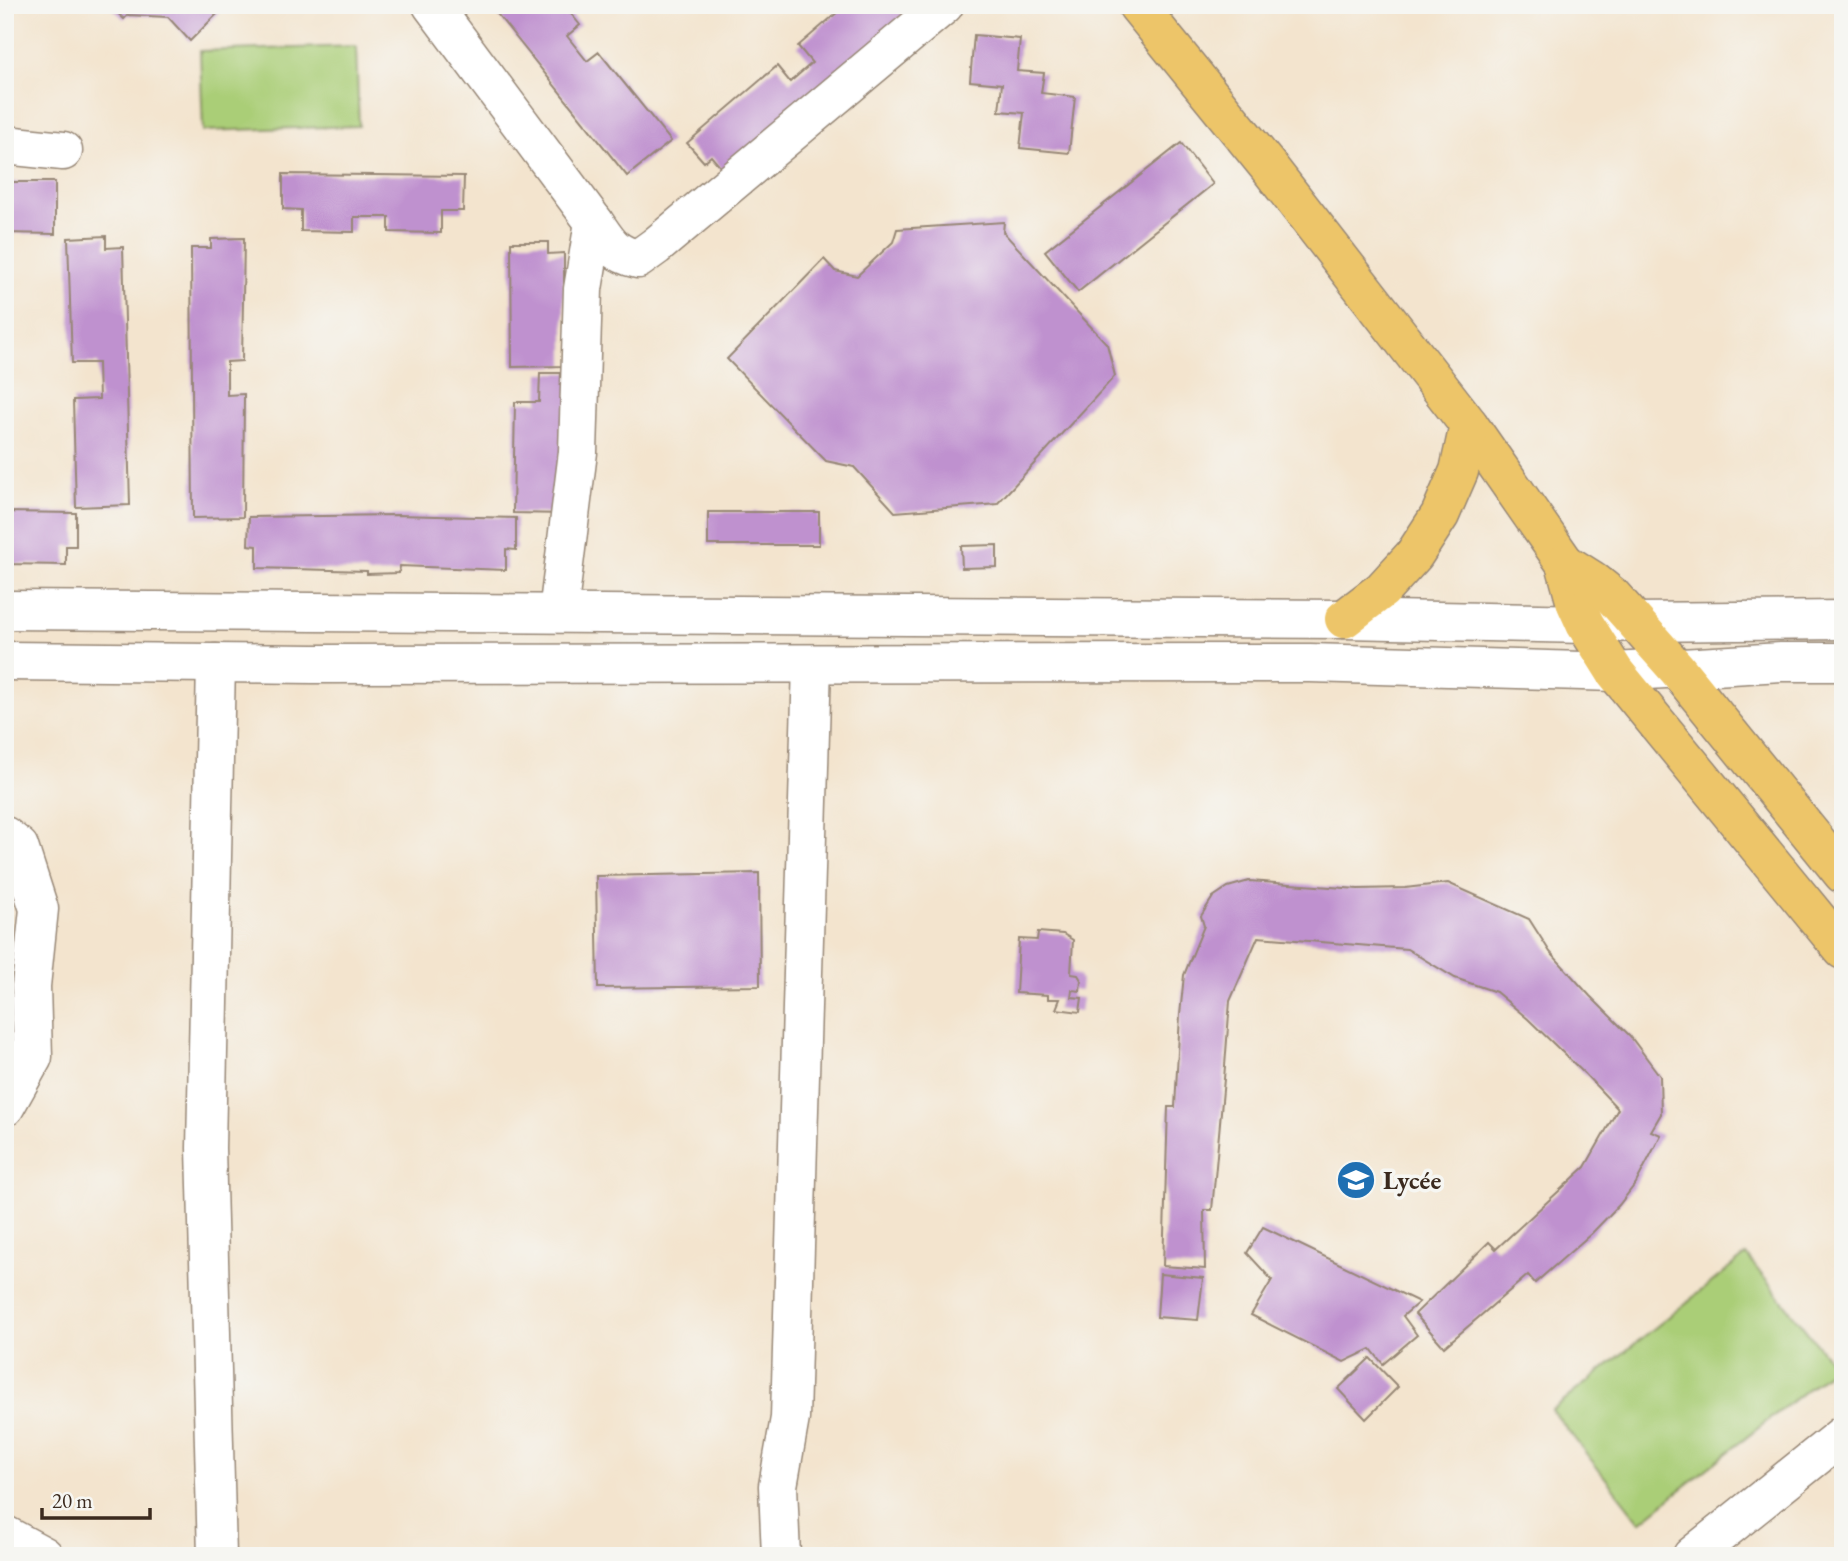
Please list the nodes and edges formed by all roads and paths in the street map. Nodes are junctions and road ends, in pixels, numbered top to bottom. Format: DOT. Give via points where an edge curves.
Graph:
graph roads {
  1 [pos="432,5"];
  2 [pos="944,5"];
  3 [pos="1137,5"];
  4 [pos="5,145"];
  5 [pos="63,151"];
  6 [pos="594,222"];
  7 [pos="1469,425"];
  8 [pos="1565,563"];
  9 [pos="5,610"];
  10 [pos="558,613"];
  11 [pos="1344,619"];
  12 [pos="1843,620"];
  13 [pos="1635,622"];
  14 [pos="1585,624"];
  15 [pos="5,661"];
  16 [pos="1843,662"];
  17 [pos="216,663"];
  18 [pos="812,664"];
  19 [pos="1677,669"];
  20 [pos="1615,672"];
  21 [pos="5,836"];
  22 [pos="1843,874"];
  23 [pos="1843,950"];
  24 [pos="5,1107"];
  25 [pos="1843,1435"];
  26 [pos="5,1535"];
  27 [pos="44,1556"];
  28 [pos="217,1556"];
  29 [pos="781,1556"];
  30 [pos="1692,1556"];
  1 -- 6 [label="street"];
  2 -- 6 [label="street" via="638,259 611,248"];
  3 -- 7 [label="main road"];
  4 -- 5 [label="street"];
  6 -- 10 [label="street" via="583,289 578,452"];
  7 -- 8 [label="main road"];
  7 -- 11 [label="main road" via="1459,471 1421,545 1382,590"];
  8 -- 13 [label="main road" via="1612,596"];
  8 -- 14 [label="main road"];
  9 -- 10 [label="street"];
  10 -- 11 [label="street"];
  11 -- 14 [label="street"];
  12 -- 13 [label="street"];
  13 -- 14 [label="street"];
  13 -- 19 [label="main road"];
  14 -- 20 [label="main road"];
  15 -- 17 [label="street"];
  16 -- 19 [label="street"];
  17 -- 18 [label="street"];
  17 -- 28 [label="street" via="206,1149"];
  18 -- 20 [label="street" via="1310,663"];
  18 -- 29 [label="street" via="790,1418 778,1486"];
  19 -- 20 [label="street"];
  19 -- 22 [label="main road"];
  20 -- 23 [label="main road"];
  21 -- 24 [label="street" via="19,847 39,909 31,986 33,1058"];
  25 -- 30 [label="street"];
  26 -- 27 [label="street"];
}
